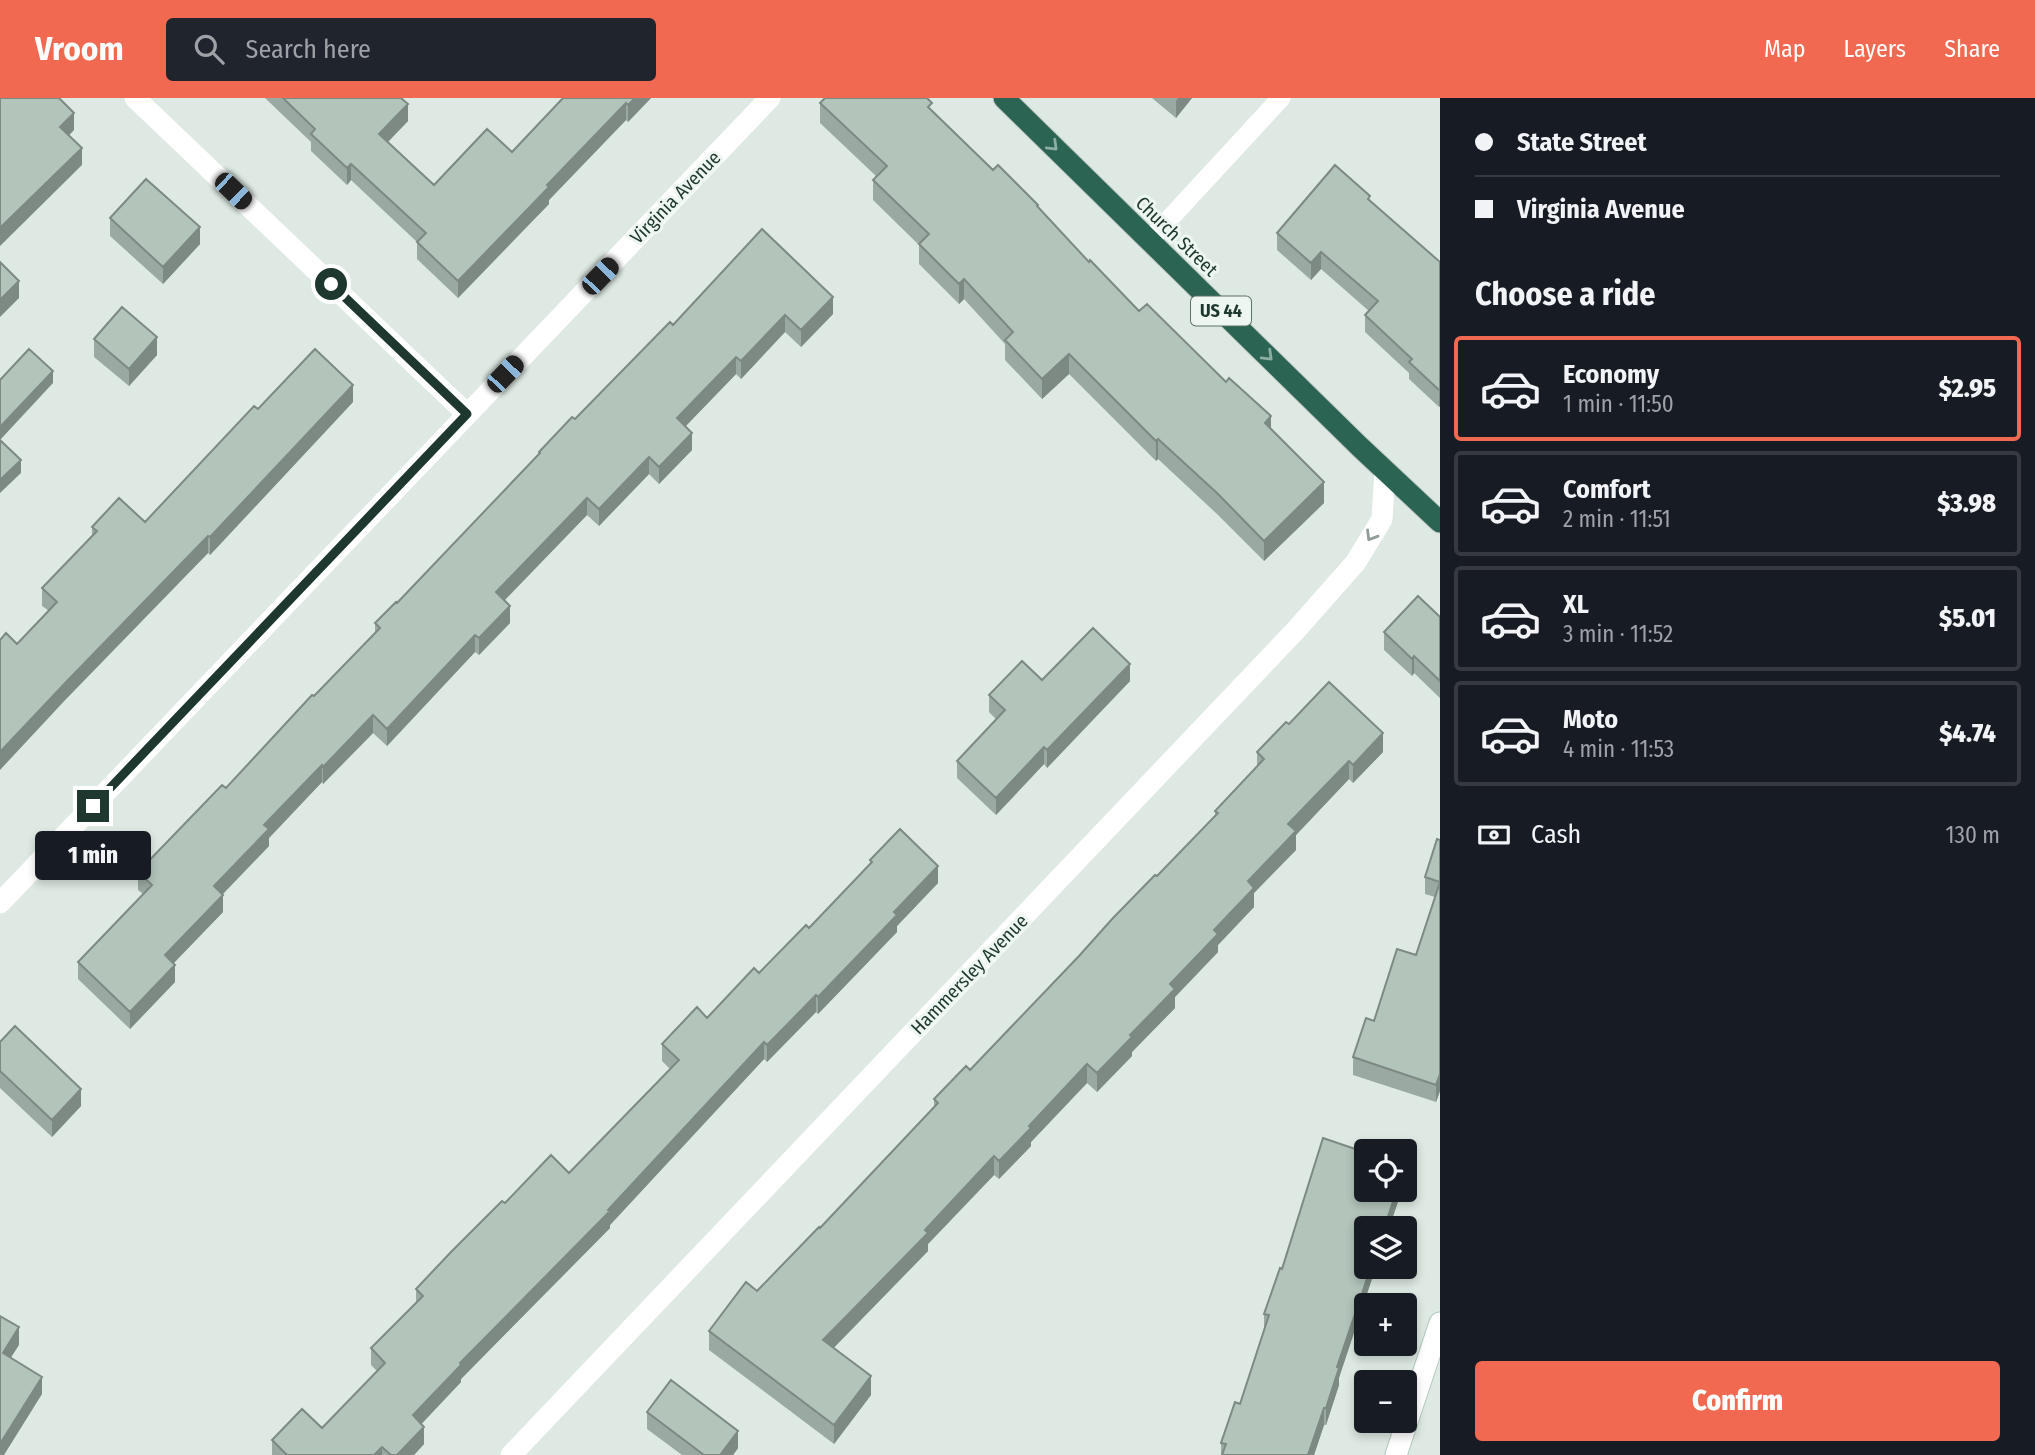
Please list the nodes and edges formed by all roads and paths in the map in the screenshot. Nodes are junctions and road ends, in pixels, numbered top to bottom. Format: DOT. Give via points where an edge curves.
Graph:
graph roads {
  1 [pos="135,98"];
  2 [pos="770,98"];
  3 [pos="1004,98"];
  4 [pos="1281,98"];
  5 [pos="1149,241"];
  6 [pos="467,414"];
  7 [pos="1385,471"];
  8 [pos="1440,522"];
  9 [pos="0,903"];
  10 [pos="1440,1323"];
  11 [pos="511,1455"];
  12 [pos="1396,1455"];
  1 -- 6 [label="street"];
  2 -- 6 [label="street, Virginia Avenue"];
  3 -- 5 [label="highway, Church Street / US 44, one-way"];
  4 -- 5 [label="lane"];
  5 -- 7 [label="highway, Church Street / US 44, one-way"];
  6 -- 9 [label="street, Virginia Avenue"];
  7 -- 8 [label="highway, Church Street / US 44"];
  7 -- 11 [label="street, Hammersley Avenue, one-way" via="1382,519 1356,562 1296,630"];
  10 -- 12 [label="street"];
}
